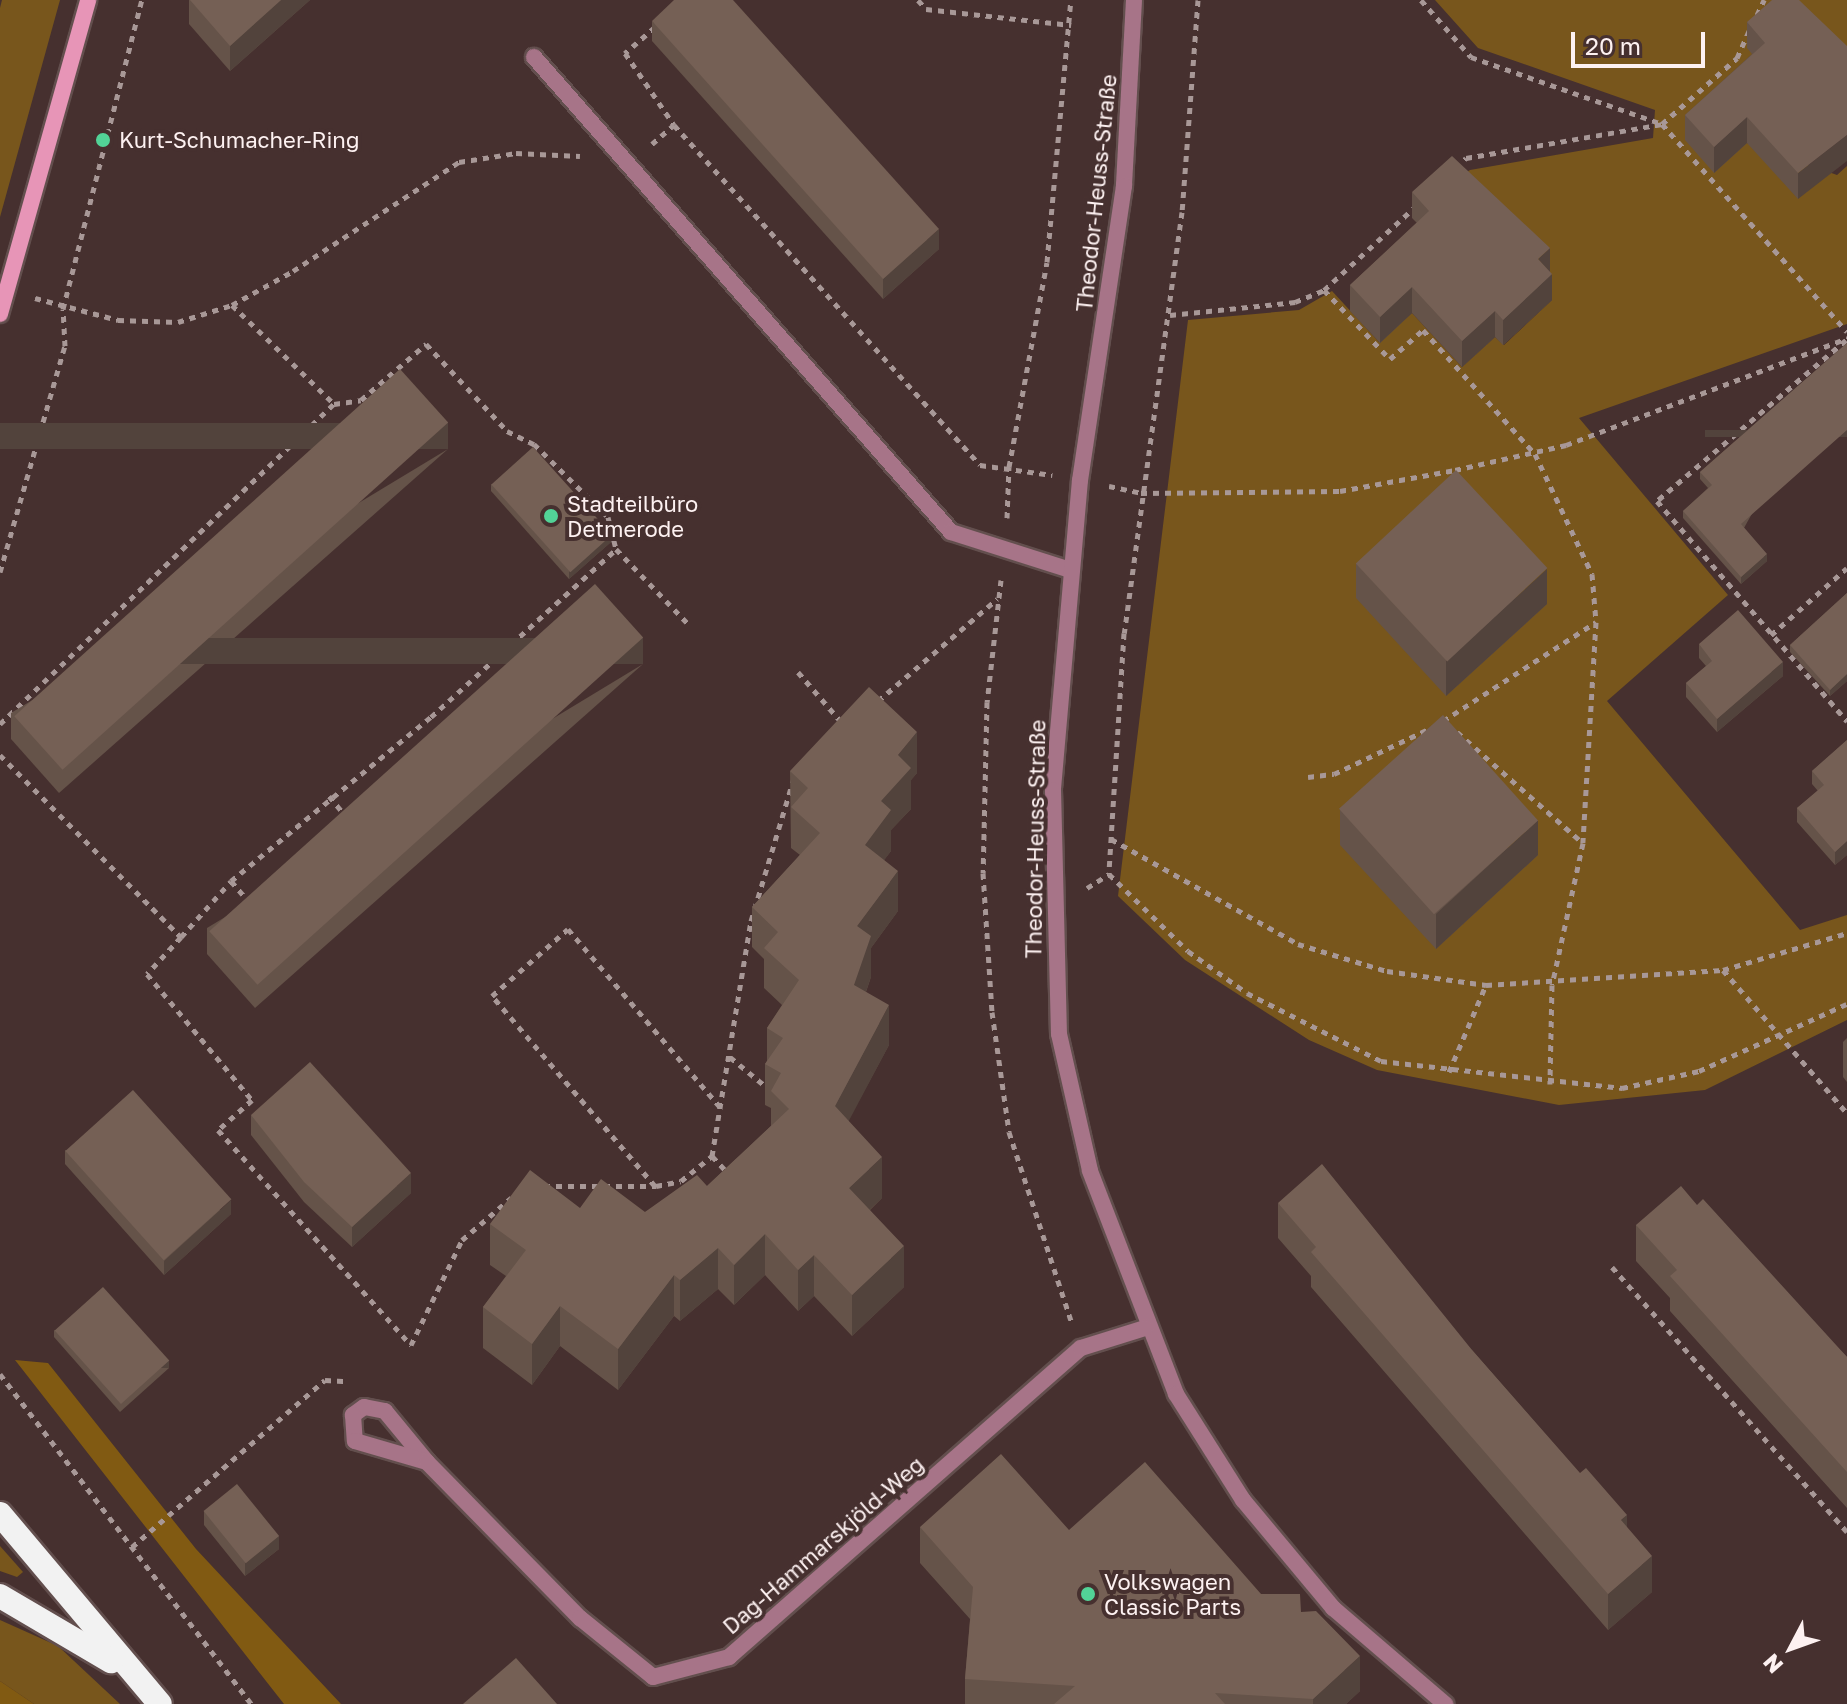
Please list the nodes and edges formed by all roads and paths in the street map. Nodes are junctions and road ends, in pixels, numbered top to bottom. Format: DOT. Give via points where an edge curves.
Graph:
graph roads {
  1 [pos="88,0"];
  2 [pos="142,0"];
  3 [pos="918,0"];
  4 [pos="1071,0"];
  5 [pos="1134,0"];
  6 [pos="1198,0"];
  7 [pos="1421,0"];
  8 [pos="1764,0"];
  9 [pos="665,18"];
  10 [pos="1071,25"];
  11 [pos="534,57"];
  12 [pos="1662,124"];
  13 [pos="627,166"];
  14 [pos="1444,179"];
  15 [pos="1423,199"];
  16 [pos="1324,290"];
  17 [pos="232,305"];
  18 [pos="63,309"];
  19 [pos="0,314"];
  20 [pos="1170,315"];
  21 [pos="1847,332"];
  22 [pos="1847,339"];
  23 [pos="334,404"];
  24 [pos="1535,454"];
  25 [pos="1009,467"];
  26 [pos="1080,480"];
  27 [pos="1141,493"];
  28 [pos="616,549"];
  29 [pos="1006,556"];
  30 [pos="1847,568"];
  31 [pos="1070,570"];
  32 [pos="0,572"];
  33 [pos="997,599"];
  34 [pos="1596,622"];
  35 [pos="690,626"];
  36 [pos="527,631"];
  37 [pos="1771,635"];
  38 [pos="537,642"];
  39 [pos="798,672"];
  40 [pos="870,708"];
  41 [pos="431,717"];
  42 [pos="858,718"];
  43 [pos="1445,720"];
  44 [pos="1847,721"];
  45 [pos="0,724"];
  46 [pos="440,728"];
  47 [pos="847,728"];
  48 [pos="837,737"];
  49 [pos="0,755"];
  50 [pos="807,766"];
  51 [pos="1308,777"];
  52 [pos="787,785"];
  53 [pos="329,796"];
  54 [pos="801,801"];
  55 [pos="353,824"];
  56 [pos="1111,839"];
  57 [pos="1583,843"];
  58 [pos="231,881"];
  59 [pos="257,910"];
  60 [pos="751,921"];
  61 [pos="1847,933"];
  62 [pos="764,934"];
  63 [pos="181,937"];
  64 [pos="1723,970"];
  65 [pos="1486,985"];
  66 [pos="1552,985"];
  67 [pos="1847,1004"];
  68 [pos="1778,1035"];
  69 [pos="729,1056"];
  70 [pos="1449,1072"];
  71 [pos="1550,1084"];
  72 [pos="773,1093"];
  73 [pos="721,1108"];
  74 [pos="1847,1113"];
  75 [pos="712,1156"];
  76 [pos="737,1183"];
  77 [pos="539,1186"];
  78 [pos="656,1186"];
  79 [pos="514,1195"];
  80 [pos="1612,1267"];
  81 [pos="1145,1328"];
  82 [pos="1081,1348"];
  83 [pos="0,1374"];
  84 [pos="353,1381"];
  85 [pos="427,1462"];
  86 [pos="0,1514"];
  87 [pos="1847,1532"];
  88 [pos="132,1547"];
  89 [pos="0,1596"];
  90 [pos="1333,1608"];
  91 [pos="1317,1629"];
  92 [pos="139,1681"];
  93 [pos="160,1704"];
  94 [pos="251,1704"];
  95 [pos="1445,1704"];
  1 -- 19 [label="street"];
  2 -- 18 [label="path"];
  3 -- 10 [label="path" via="926,9"];
  4 -- 10 [label="path"];
  5 -- 26 [label="street, Theodor-Heuss-Straße" via="1124,186"];
  6 -- 20 [label="path"];
  7 -- 12 [label="path" via="1471,57"];
  8 -- 12 [label="path" via="1737,58"];
  9 -- 25 [label="path" via="625,53 674,125 980,465"];
  10 -- 25 [label="path" via="1047,262"];
  11 -- 13 [label="street"];
  12 -- 14 [label="path" via="1466,158"];
  12 -- 21 [label="path"];
  13 -- 17 [label="path" via="562,152 459,162"];
  13 -- 29 [label="street" via="951,532"];
  15 -- 16 [label="path"];
  16 -- 20 [label="path" via="1295,302"];
  16 -- 24 [label="path" via="1390,359 1423,330"];
  17 -- 18 [label="path" via="178,322"];
  17 -- 23 [label="path"];
  18 -- 32 [label="path" via="65,346"];
  20 -- 27 [label="path"];
  22 -- 24 [label="path"];
  22 -- 37 [label="path" via="1657,501"];
  23 -- 28 [label="path" via="361,400 426,344 507,431 534,444 608,517"];
  23 -- 45 [label="path"];
  24 -- 27 [label="path" via="1340,491"];
  24 -- 34 [label="path" via="1592,574"];
  25 -- 26 [label="path"];
  25 -- 29 [label="path"];
  26 -- 27 [label="path"];
  26 -- 31 [label="street, Theodor-Heuss-Straße"];
  27 -- 56 [label="path"];
  28 -- 35 [label="path"];
  28 -- 36 [label="path"];
  29 -- 31 [label="street"];
  29 -- 33 [label="path"];
  30 -- 37 [label="path"];
  31 -- 81 [label="street, Theodor-Heuss-Straße" via="1053,790 1059,1034 1090,1171"];
  33 -- 40 [label="path"];
  33 -- 82 [label="path" via="983,858 992,1012 1009,1132 1034,1225"];
  34 -- 43 [label="path"];
  34 -- 57 [label="path"];
  36 -- 38 [label="path"];
  36 -- 41 [label="path"];
  37 -- 44 [label="path"];
  39 -- 47 [label="path"];
  41 -- 46 [label="path"];
  41 -- 53 [label="path"];
  42 -- 47 [label="path"];
  43 -- 51 [label="path" via="1392,751"];
  43 -- 57 [label="path"];
  47 -- 48 [label="path"];
  49 -- 63 [label="path"];
  50 -- 52 [label="path"];
  52 -- 54 [label="path"];
  52 -- 60 [label="path"];
  53 -- 55 [label="path"];
  53 -- 58 [label="path"];
  56 -- 65 [label="path" via="1298,944 1387,971"];
  56 -- 70 [label="path" via="1109,874 1188,951 1247,993 1381,1061"];
  57 -- 66 [label="path"];
  58 -- 59 [label="path"];
  58 -- 63 [label="path"];
  60 -- 62 [label="path"];
  60 -- 69 [label="path"];
  61 -- 64 [label="path"];
  63 -- 79 [label="path" via="147,974 252,1100 218,1130 411,1345 462,1240"];
  64 -- 66 [label="path"];
  64 -- 68 [label="path"];
  65 -- 66 [label="path"];
  65 -- 70 [label="path"];
  66 -- 71 [label="path"];
  67 -- 68 [label="path"];
  68 -- 71 [label="path" via="1699,1071 1622,1088"];
  68 -- 74 [label="path"];
  69 -- 72 [label="path"];
  69 -- 73 [label="path"];
  70 -- 71 [label="path"];
  73 -- 75 [label="path"];
  73 -- 78 [label="path" via="568,929 492,996"];
  75 -- 76 [label="path"];
  75 -- 78 [label="path" via="681,1181"];
  77 -- 78 [label="path"];
  80 -- 87 [label="path"];
  81 -- 82 [label="street, Dag-Hammarskjöld-Weg"];
  81 -- 90 [label="street, Theodor-Heuss-Straße" via="1176,1394 1243,1500"];
  82 -- 85 [label="street, Dag-Hammarskjöld-Weg" via="729,1657 653,1677 580,1618"];
  83 -- 88 [label="path"];
  84 -- 88 [label="path" via="325,1380"];
  85 -- 85 [label="street, Dag-Hammarskjöld-Weg" via="361,1446 349,1429 353,1415 364,1407 385,1411"];
  86 -- 92 [label="highway"];
  88 -- 94 [label="path"];
  89 -- 92 [label="highway" via="70,1632"];
  90 -- 91 [label="street"];
  90 -- 95 [label="street, Theodor-Heuss-Straße"];
  92 -- 93 [label="highway"];
}
